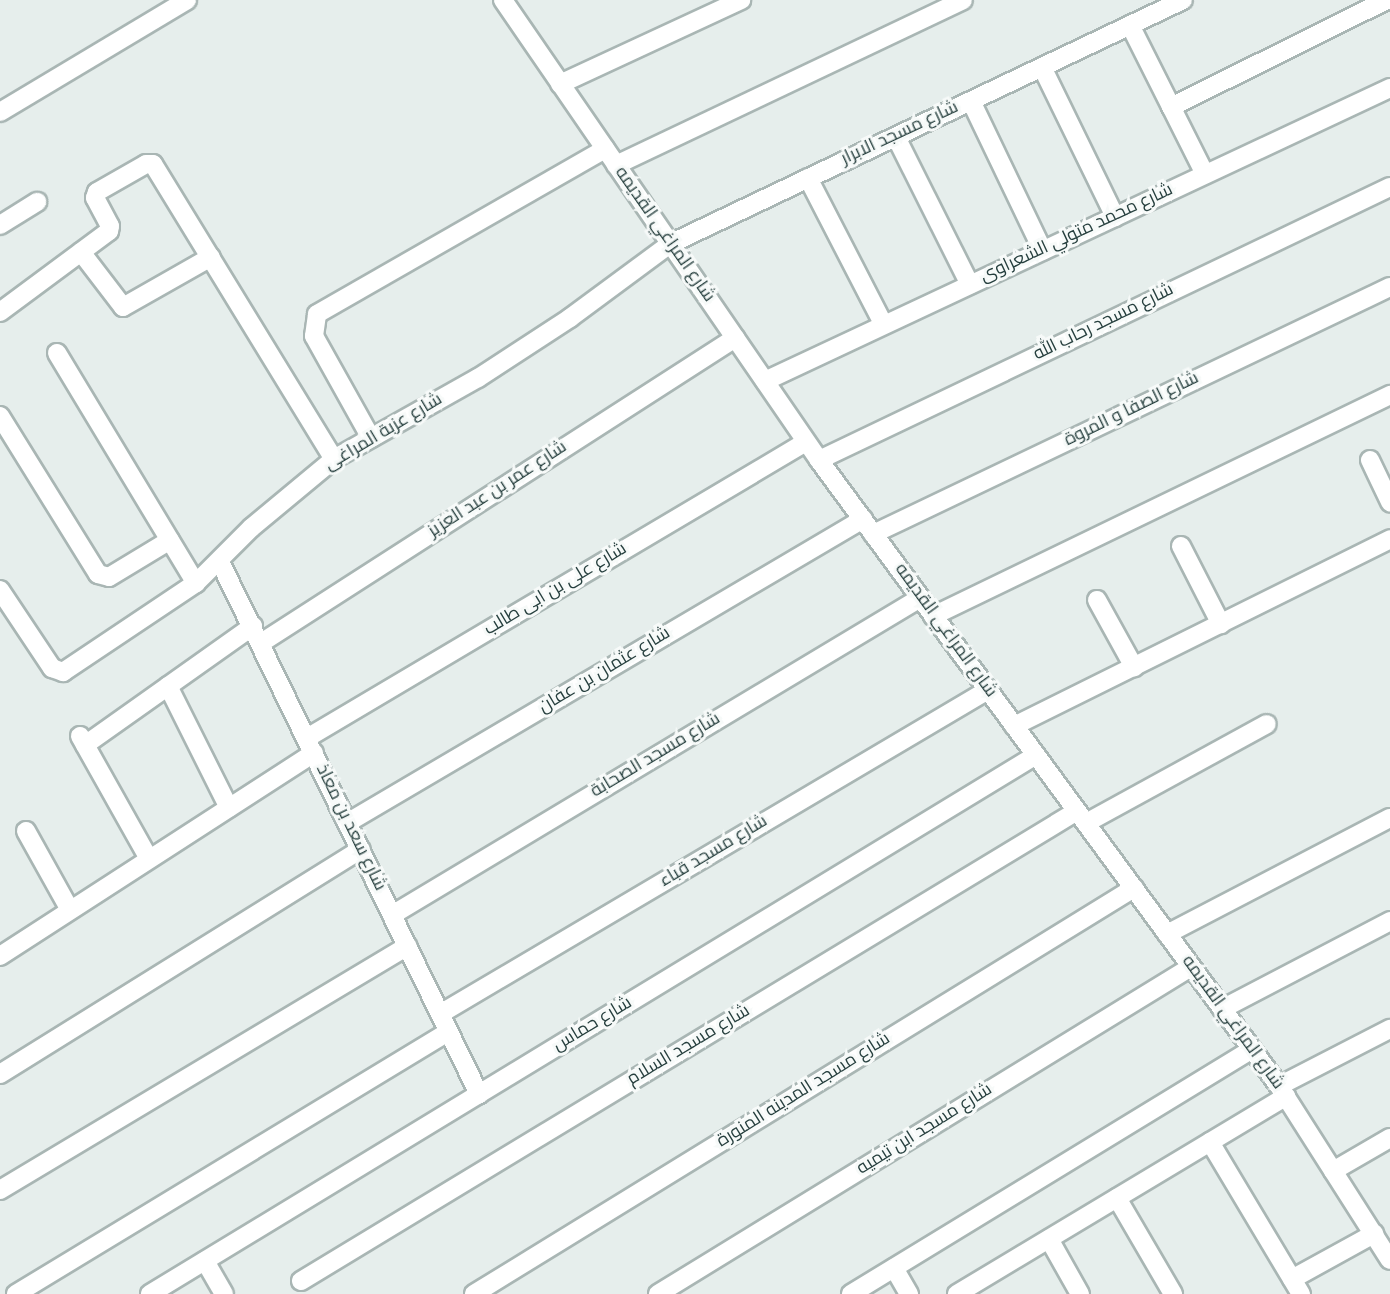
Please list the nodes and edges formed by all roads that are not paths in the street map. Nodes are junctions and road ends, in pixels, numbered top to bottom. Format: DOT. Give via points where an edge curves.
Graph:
graph roads {
  1 [pos="187,0"];
  2 [pos="503,0"];
  3 [pos="741,0"];
  4 [pos="963,0"];
  5 [pos="1183,0"];
  6 [pos="1387,0"];
  7 [pos="1130,25"];
  8 [pos="1042,67"];
  9 [pos="560,84"];
  10 [pos="1390,88"];
  11 [pos="971,101"];
  12 [pos="1171,107"];
  13 [pos="0,112"];
  14 [pos="896,137"];
  15 [pos="605,149"];
  16 [pos="616,165"];
  17 [pos="1205,174"];
  18 [pos="808,178"];
  19 [pos="1390,187"];
  20 [pos="38,202"];
  21 [pos="1115,217"];
  22 [pos="0,225"];
  23 [pos="670,244"];
  24 [pos="1043,251"];
  25 [pos="81,252"];
  26 [pos="211,257"];
  27 [pos="970,285"];
  28 [pos="1390,287"];
  29 [pos="0,312"];
  30 [pos="884,325"];
  31 [pos="735,338"];
  32 [pos="57,353"];
  33 [pos="765,381"];
  34 [pos="1390,395"];
  35 [pos="0,416"];
  36 [pos="371,438"];
  37 [pos="806,442"];
  38 [pos="334,459"];
  39 [pos="819,460"];
  40 [pos="1370,460"];
  41 [pos="1390,502"];
  42 [pos="868,526"];
  43 [pos="1390,539"];
  44 [pos="170,540"];
  45 [pos="1181,546"];
  46 [pos="220,562"];
  47 [pos="196,583"];
  48 [pos="2,598"];
  49 [pos="920,598"];
  50 [pos="1097,600"];
  51 [pos="933,616"];
  52 [pos="1221,624"];
  53 [pos="253,626"];
  54 [pos="261,643"];
  55 [pos="1134,667"];
  56 [pos="168,686"];
  57 [pos="988,690"];
  58 [pos="1267,723"];
  59 [pos="1014,726"];
  60 [pos="310,746"];
  61 [pos="1036,755"];
  62 [pos="229,808"];
  63 [pos="1082,817"];
  64 [pos="1390,819"];
  65 [pos="347,823"];
  66 [pos="26,831"];
  67 [pos="361,849"];
  68 [pos="149,859"];
  69 [pos="1134,888"];
  70 [pos="70,910"];
  71 [pos="392,915"];
  72 [pos="1390,921"];
  73 [pos="1167,934"];
  74 [pos="407,946"];
  75 [pos="0,956"];
  76 [pos="1191,967"];
  77 [pos="1222,1009"];
  78 [pos="440,1014"];
  79 [pos="1390,1029"];
  80 [pos="448,1032"];
  81 [pos="1252,1049"];
  82 [pos="0,1074"];
  83 [pos="1282,1091"];
  84 [pos="479,1094"];
  85 [pos="1390,1138"];
  86 [pos="1210,1142"];
  87 [pos="1333,1171"];
  88 [pos="0,1190"];
  89 [pos="1116,1198"];
  90 [pos="1048,1239"];
  91 [pos="1384,1246"];
  92 [pos="205,1261"];
  93 [pos="894,1268"];
  94 [pos="301,1281"];
  95 [pos="1296,1287"];
  96 [pos="16,1294"];
  97 [pos="150,1294"];
  98 [pos="224,1294"];
  99 [pos="474,1294"];
  100 [pos="658,1294"];
  101 [pos="851,1294"];
  102 [pos="909,1294"];
  103 [pos="957,1294"];
  104 [pos="1080,1294"];
  105 [pos="1173,1294"];
  1 -- 13 [label="street"];
  2 -- 9 [label="street, شارع المراغي القديمه"];
  3 -- 9 [label="street"];
  4 -- 16 [label="street"];
  5 -- 7 [label="street, شارع مسجد الابرار"];
  6 -- 12 [label="street"];
  7 -- 8 [label="street, شارع مسجد الابرار"];
  7 -- 12 [label="street"];
  8 -- 11 [label="street, شارع مسجد الابرار"];
  8 -- 21 [label="street"];
  9 -- 15 [label="street, شارع المراغي القديمه"];
  10 -- 17 [label="street, شارع محمد متولي الشعراوى"];
  11 -- 14 [label="street, شارع مسجد الابرار"];
  11 -- 24 [label="street"];
  12 -- 17 [label="street"];
  14 -- 18 [label="street, شارع مسجد الابرار"];
  14 -- 27 [label="street"];
  15 -- 16 [label="street, شارع المراغي القديمه"];
  15 -- 36 [label="street" via="317,314 314,336"];
  16 -- 23 [label="street, شارع المراغي القديمه"];
  17 -- 21 [label="street, شارع محمد متولي الشعراوى"];
  18 -- 23 [label="street, شارع مسجد الابرار"];
  18 -- 30 [label="street"];
  19 -- 39 [label="street, شارع مسجد رحاب الله"];
  20 -- 22 [label="street"];
  21 -- 24 [label="street, شارع محمد متولي الشعراوى"];
  23 -- 31 [label="street, شارع المراغي القديمه"];
  23 -- 36 [label="street, شارع عزبة المراغى" via="515,354"];
  24 -- 27 [label="street, شارع محمد متولي الشعراوى"];
  25 -- 26 [label="street" via="123,307"];
  25 -- 26 [label="street" via="110,229 95,198 97,192 146,164 159,168"];
  25 -- 29 [label="street"];
  26 -- 38 [label="street"];
  27 -- 30 [label="street, شارع محمد متولي الشعراوى"];
  28 -- 42 [label="street, شارع الصفا و المروة"];
  30 -- 33 [label="street, شارع محمد متولي الشعراوى"];
  31 -- 33 [label="street, شارع المراغي القديمه"];
  31 -- 54 [label="street, شارع عمر بن عبد العزيز"];
  32 -- 44 [label="street"];
  33 -- 37 [label="street, شارع المراغي القديمه"];
  34 -- 51 [label="street"];
  35 -- 44 [label="street" via="98,574 109,577"];
  36 -- 38 [label="street, شارع عزبة المراغى"];
  37 -- 39 [label="street, شارع المراغي القديمه"];
  37 -- 60 [label="street, شارع على بن ابى طالب"];
  38 -- 46 [label="street, شارع عزبة المراغى" via="251,528"];
  39 -- 42 [label="street, شارع المراغي القديمه"];
  40 -- 41 [label="street"];
  42 -- 49 [label="street, شارع المراغي القديمه"];
  42 -- 65 [label="street, شارع عثمان بن عفان"];
  43 -- 52 [label="street"];
  44 -- 47 [label="street"];
  45 -- 52 [label="street"];
  46 -- 47 [label="street, شارع عزبة المراغى"];
  46 -- 53 [label="street, شارع سعد بن معاذ"];
  47 -- 48 [label="street, شارع عزبة المراغى" via="63,672 52,668"];
  49 -- 51 [label="street, شارع المراغي القديمه"];
  49 -- 71 [label="street, شارع مسجد الصحابة"];
  50 -- 55 [label="street"];
  51 -- 57 [label="street, شارع المراغي القديمه"];
  52 -- 55 [label="street"];
  53 -- 54 [label="street, شارع سعد بن معاذ"];
  53 -- 56 [label="street"];
  54 -- 60 [label="street, شارع سعد بن معاذ"];
  55 -- 59 [label="street"];
  56 -- 62 [label="street"];
  56 -- 68 [label="street" via="82,740"];
  57 -- 59 [label="street, شارع المراغي القديمه"];
  57 -- 78 [label="street, شارع مسجد قباء"];
  58 -- 63 [label="street, شارع مسجد السلام"];
  59 -- 61 [label="street, شارع المراغي القديمه"];
  60 -- 62 [label="street, شارع على بن ابى طالب"];
  60 -- 65 [label="street, شارع سعد بن معاذ"];
  61 -- 63 [label="street, شارع المراغي القديمه"];
  61 -- 84 [label="street, شارع حماس"];
  62 -- 68 [label="street, شارع على بن ابى طالب"];
  63 -- 69 [label="street, شارع المراغي القديمه"];
  63 -- 94 [label="street, شارع مسجد السلام"];
  64 -- 73 [label="street"];
  65 -- 67 [label="street, شارع سعد بن معاذ"];
  66 -- 70 [label="street"];
  67 -- 71 [label="street, شارع سعد بن معاذ"];
  67 -- 82 [label="street"];
  68 -- 70 [label="street, شارع على بن ابى طالب"];
  69 -- 73 [label="street, شارع المراغي القديمه"];
  69 -- 99 [label="street, شارع مسجد المدينه المنورة"];
  70 -- 75 [label="street, شارع على بن ابى طالب"];
  71 -- 74 [label="street, شارع سعد بن معاذ"];
  72 -- 77 [label="street"];
  73 -- 76 [label="street, شارع المراغي القديمه"];
  74 -- 78 [label="street, شارع سعد بن معاذ"];
  74 -- 88 [label="street"];
  76 -- 77 [label="street, شارع المراغي القديمه"];
  76 -- 100 [label="street, شارع مسجد ابن تيميه"];
  77 -- 81 [label="street, شارع المراغي القديمه"];
  78 -- 80 [label="street, شارع سعد بن معاذ"];
  79 -- 83 [label="street"];
  80 -- 84 [label="street, شارع سعد بن معاذ"];
  80 -- 96 [label="street"];
  81 -- 83 [label="street, شارع المراغي القديمه"];
  81 -- 93 [label="street"];
  83 -- 86 [label="street"];
  83 -- 87 [label="street, شارع المراغي القديمه"];
  84 -- 92 [label="street, شارع حماس"];
  85 -- 87 [label="street"];
  86 -- 89 [label="street"];
  86 -- 95 [label="street"];
  87 -- 91 [label="street, شارع المراغي القديمه"];
  89 -- 90 [label="street"];
  89 -- 105 [label="street"];
  90 -- 103 [label="street"];
  90 -- 104 [label="street"];
  91 -- 95 [label="street"];
  92 -- 97 [label="street, شارع حماس"];
  92 -- 98 [label="street"];
  93 -- 101 [label="street"];
  93 -- 102 [label="street"];
}
